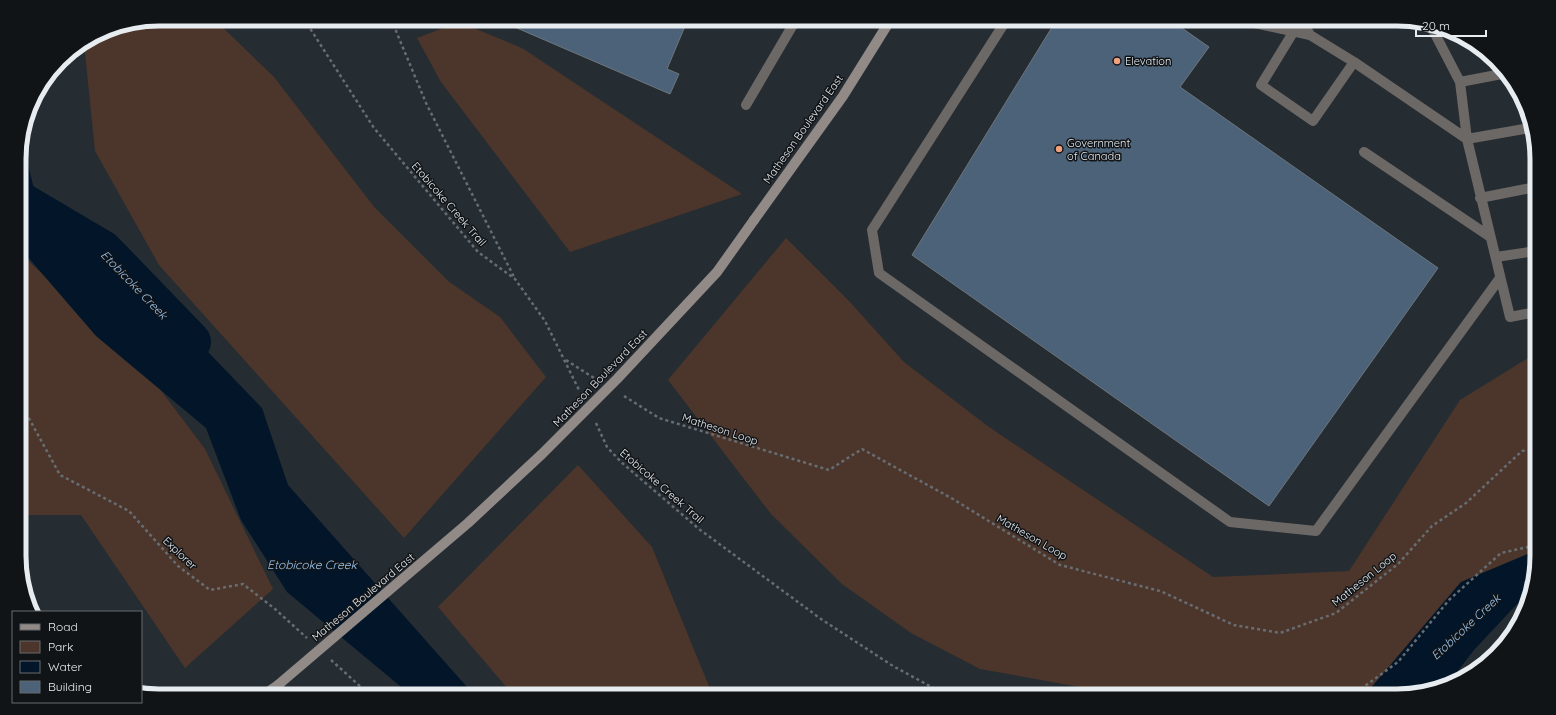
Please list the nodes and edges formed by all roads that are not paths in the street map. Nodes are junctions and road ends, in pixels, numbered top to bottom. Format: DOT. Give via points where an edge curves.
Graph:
graph roads {
  1 [pos="792,26"];
  2 [pos="887,26"];
  3 [pos="1003,26"];
  4 [pos="1270,26"];
  5 [pos="1305,26"];
  6 [pos="1294,31"];
  7 [pos="1434,32"];
  8 [pos="1310,35"];
  9 [pos="1354,62"];
  10 [pos="1500,74"];
  11 [pos="1460,82"];
  12 [pos="746,105"];
  13 [pos="1526,129"];
  14 [pos="1467,139"];
  15 [pos="1364,152"];
  16 [pos="1530,188"];
  17 [pos="1480,198"];
  18 [pos="1489,236"];
  19 [pos="1530,252"];
  20 [pos="1496,257"];
  21 [pos="1500,278"];
  22 [pos="1530,313"];
  23 [pos="272,689"];
  1 -- 12 [label="lane"];
  2 -- 23 [label="street, Matheson Boulevard East, bridge" via="843,96 717,272 617,379 542,454 468,523"];
  3 -- 21 [label="lane" via="872,230 879,273 1230,522 1316,531"];
  4 -- 6 [label="lane"];
  5 -- 8 [label="lane"];
  6 -- 8 [label="lane"];
  6 -- 9 [label="lane" via="1261,85 1313,121"];
  7 -- 11 [label="lane"];
  8 -- 9 [label="lane"];
  9 -- 14 [label="lane"];
  10 -- 11 [label="lane"];
  11 -- 14 [label="lane"];
  13 -- 14 [label="lane"];
  14 -- 17 [label="lane"];
  15 -- 18 [label="lane"];
  16 -- 17 [label="lane"];
  17 -- 18 [label="lane"];
  18 -- 20 [label="lane"];
  19 -- 20 [label="lane"];
  20 -- 21 [label="lane"];
  21 -- 22 [label="lane" via="1510,317"];
}
